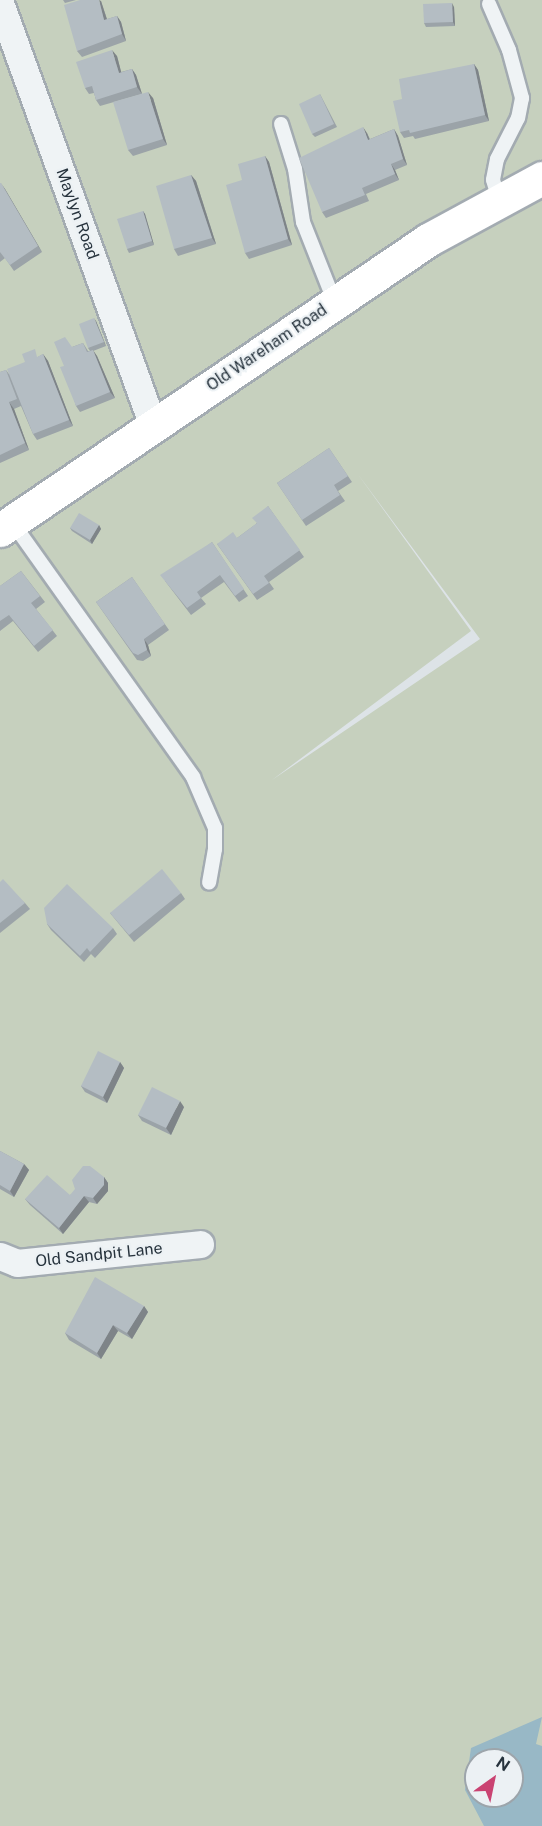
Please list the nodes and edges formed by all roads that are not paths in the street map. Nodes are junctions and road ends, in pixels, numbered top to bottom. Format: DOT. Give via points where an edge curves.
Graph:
graph roads {
  1 [pos="0,3"];
  2 [pos="489,4"];
  3 [pos="281,124"];
  4 [pos="542,178"];
  5 [pos="499,200"];
  6 [pos="335,303"];
  7 [pos="153,426"];
  8 [pos="6,526"];
  9 [pos="209,882"];
  10 [pos="200,1244"];
  11 [pos="0,1256"];
  1 -- 7 [label="street, Maylyn Road"];
  2 -- 5 [label="lane" via="509,50 522,98 518,118 496,159 493,180"];
  3 -- 6 [label="lane" via="295,169 303,222"];
  4 -- 5 [label="street, Old Wareham Road"];
  5 -- 6 [label="street, Old Wareham Road" via="428,240"];
  6 -- 7 [label="street, Old Wareham Road"];
  7 -- 8 [label="street, Old Wareham Road"];
  8 -- 9 [label="lane" via="193,777 214,828"];
  10 -- 11 [label="street, Old Sandpit Lane" via="17,1263"];
}
